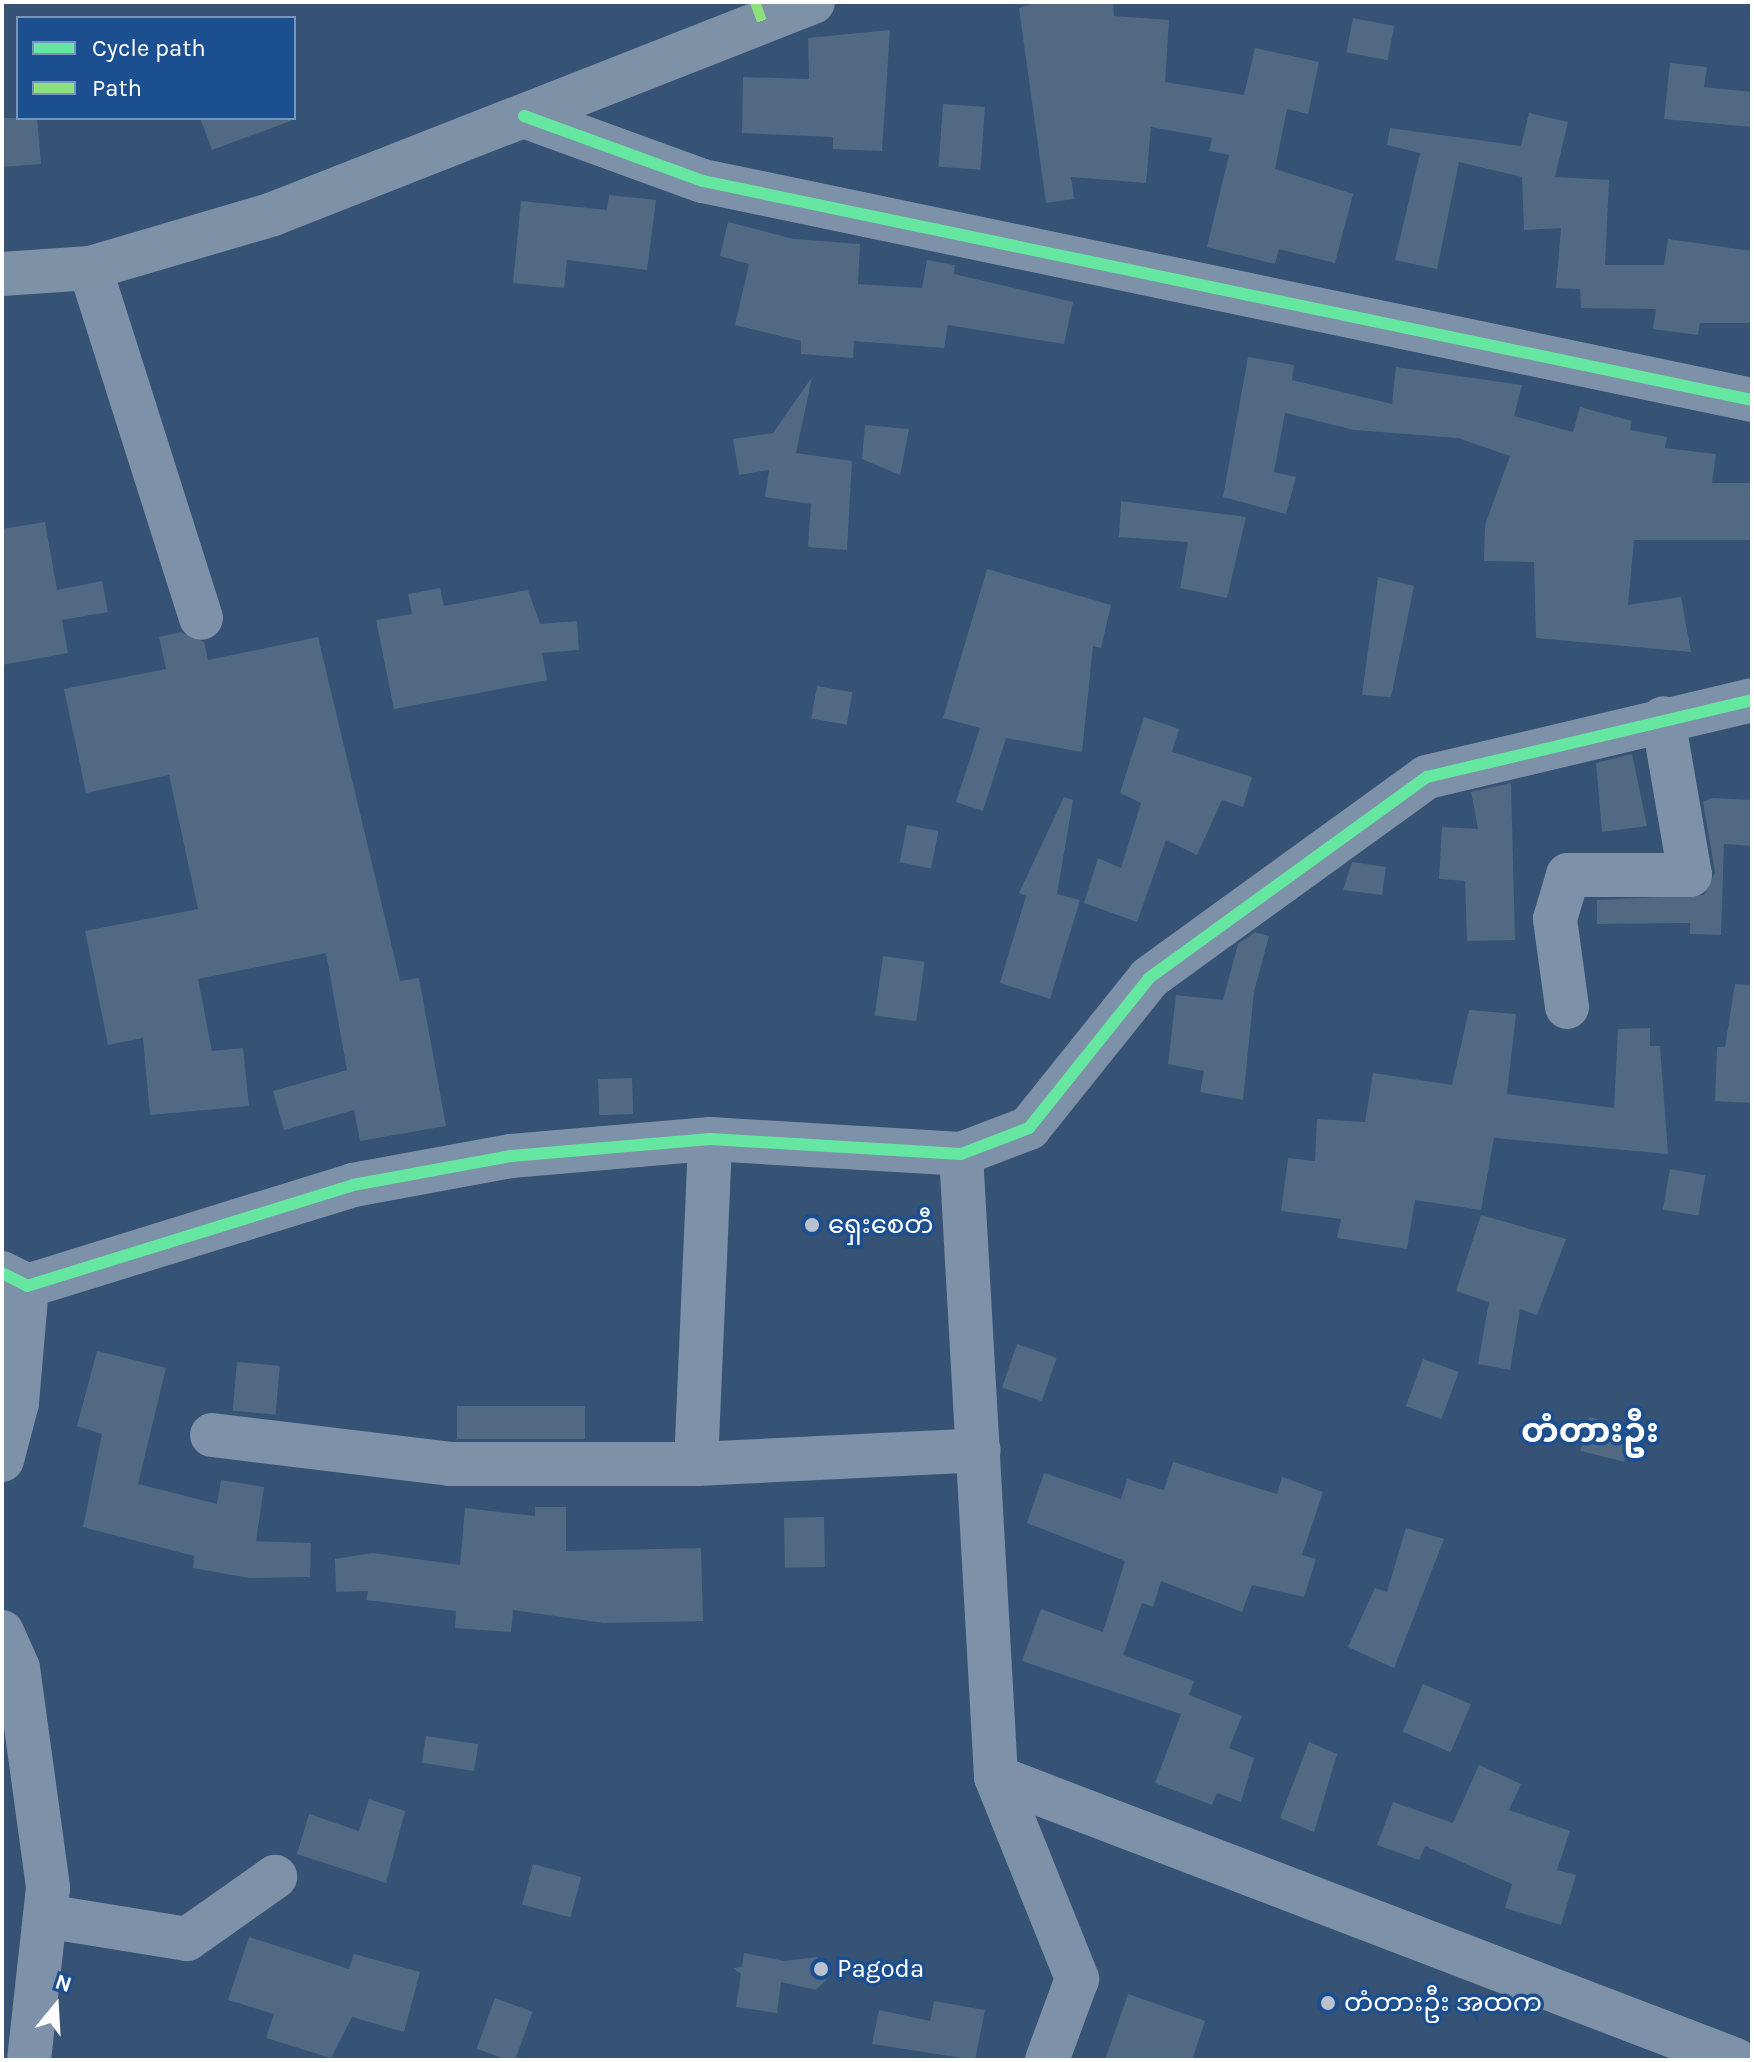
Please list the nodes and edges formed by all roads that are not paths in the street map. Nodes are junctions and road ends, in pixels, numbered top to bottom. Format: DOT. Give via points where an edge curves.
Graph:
graph roads {
  1 [pos="813,2"];
  2 [pos="524,116"];
  3 [pos="90,268"];
  4 [pos="2,274"];
  5 [pos="1752,400"];
  6 [pos="201,618"];
  7 [pos="1752,700"];
  8 [pos="1663,718"];
  9 [pos="1567,1007"];
  10 [pos="710,1139"];
  11 [pos="961,1154"];
  12 [pos="15,1280"];
  13 [pos="212,1435"];
  14 [pos="979,1450"];
  15 [pos="2,1460"];
  16 [pos="696,1464"];
  17 [pos="2,1632"];
  18 [pos="996,1777"];
  19 [pos="275,1877"];
  20 [pos="45,1916"];
  21 [pos="29,2060"];
  22 [pos="1047,2060"];
  23 [pos="1736,2060"];
  1 -- 2 [label="highway"];
  2 -- 3 [label="highway" via="273,214"];
  2 -- 5 [label="street" via="703,181"];
  3 -- 4 [label="highway"];
  3 -- 6 [label="street"];
  7 -- 8 [label="street"];
  8 -- 9 [label="street" via="1690,875 1568,875 1555,919"];
  8 -- 11 [label="street" via="1427,777 1149,978 1029,1128"];
  10 -- 11 [label="street"];
  10 -- 12 [label="street" via="511,1156 353,1185"];
  10 -- 16 [label="street"];
  11 -- 14 [label="street"];
  12 -- 15 [label="street" via="17,1403"];
  13 -- 16 [label="street" via="450,1464"];
  14 -- 16 [label="street"];
  14 -- 18 [label="street"];
  17 -- 20 [label="street" via="18,1668 48,1888"];
  18 -- 22 [label="street" via="1077,1979"];
  18 -- 23 [label="street"];
  19 -- 20 [label="street" via="187,1939"];
  20 -- 21 [label="street"];
}
